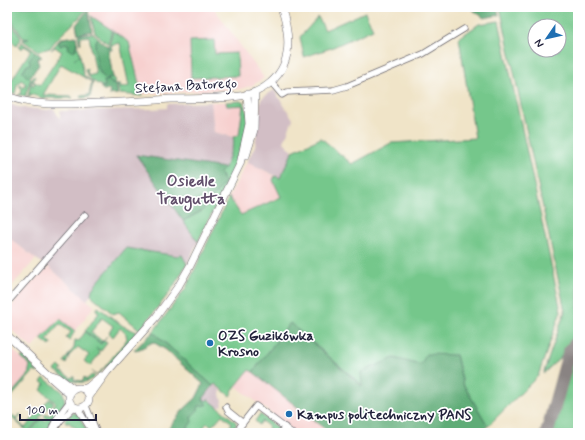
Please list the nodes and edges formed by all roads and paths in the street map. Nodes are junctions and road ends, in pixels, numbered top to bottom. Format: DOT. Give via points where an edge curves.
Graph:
graph roads {
  1 [pos="281,7"];
  2 [pos="464,29"];
  3 [pos="271,82"];
  4 [pos="255,92"];
  5 [pos="247,94"];
  6 [pos="7,96"];
  7 [pos="240,164"];
  8 [pos="85,215"];
  9 [pos="7,303"];
  10 [pos="7,335"];
  11 [pos="108,372"];
  12 [pos="82,389"];
  13 [pos="72,391"];
  14 [pos="89,397"];
  15 [pos="74,406"];
  16 [pos="86,406"];
  17 [pos="226,407"];
  18 [pos="243,423"];
  19 [pos="285,427"];
  20 [pos="51,433"];
  21 [pos="93,433"];
  22 [pos="97,433"];
  23 [pos="235,433"];
  24 [pos="280,433"];
  25 [pos="292,433"];
  1 -- 3 [label="street" via="289,41 282,69"];
  2 -- 3 [label="street" via="423,54 333,90 287,92 282,95"];
  3 -- 4 [label="street, Stefana Batorego"];
  4 -- 5 [label="street, Stefana Batorego"];
  4 -- 7 [label="street" via="254,130 250,147"];
  5 -- 6 [label="street, Stefana Batorego" via="214,98 58,104 19,100"];
  5 -- 7 [label="street" via="249,124"];
  7 -- 11 [label="street" via="179,284 156,317"];
  8 -- 9 [label="street"];
  10 -- 13 [label="street" via="51,378"];
  11 -- 12 [label="street"];
  11 -- 14 [label="street"];
  12 -- 13 [label="street"];
  12 -- 14 [label="street"];
  13 -- 15 [label="street"];
  14 -- 16 [label="street"];
  15 -- 16 [label="street"];
  15 -- 20 [label="street" via="58,416"];
  15 -- 21 [label="street"];
  16 -- 22 [label="street"];
  17 -- 18 [label="street"];
  18 -- 19 [label="street" via="256,406"];
  18 -- 23 [label="street"];
  19 -- 24 [label="street"];
  19 -- 25 [label="street"];
}
